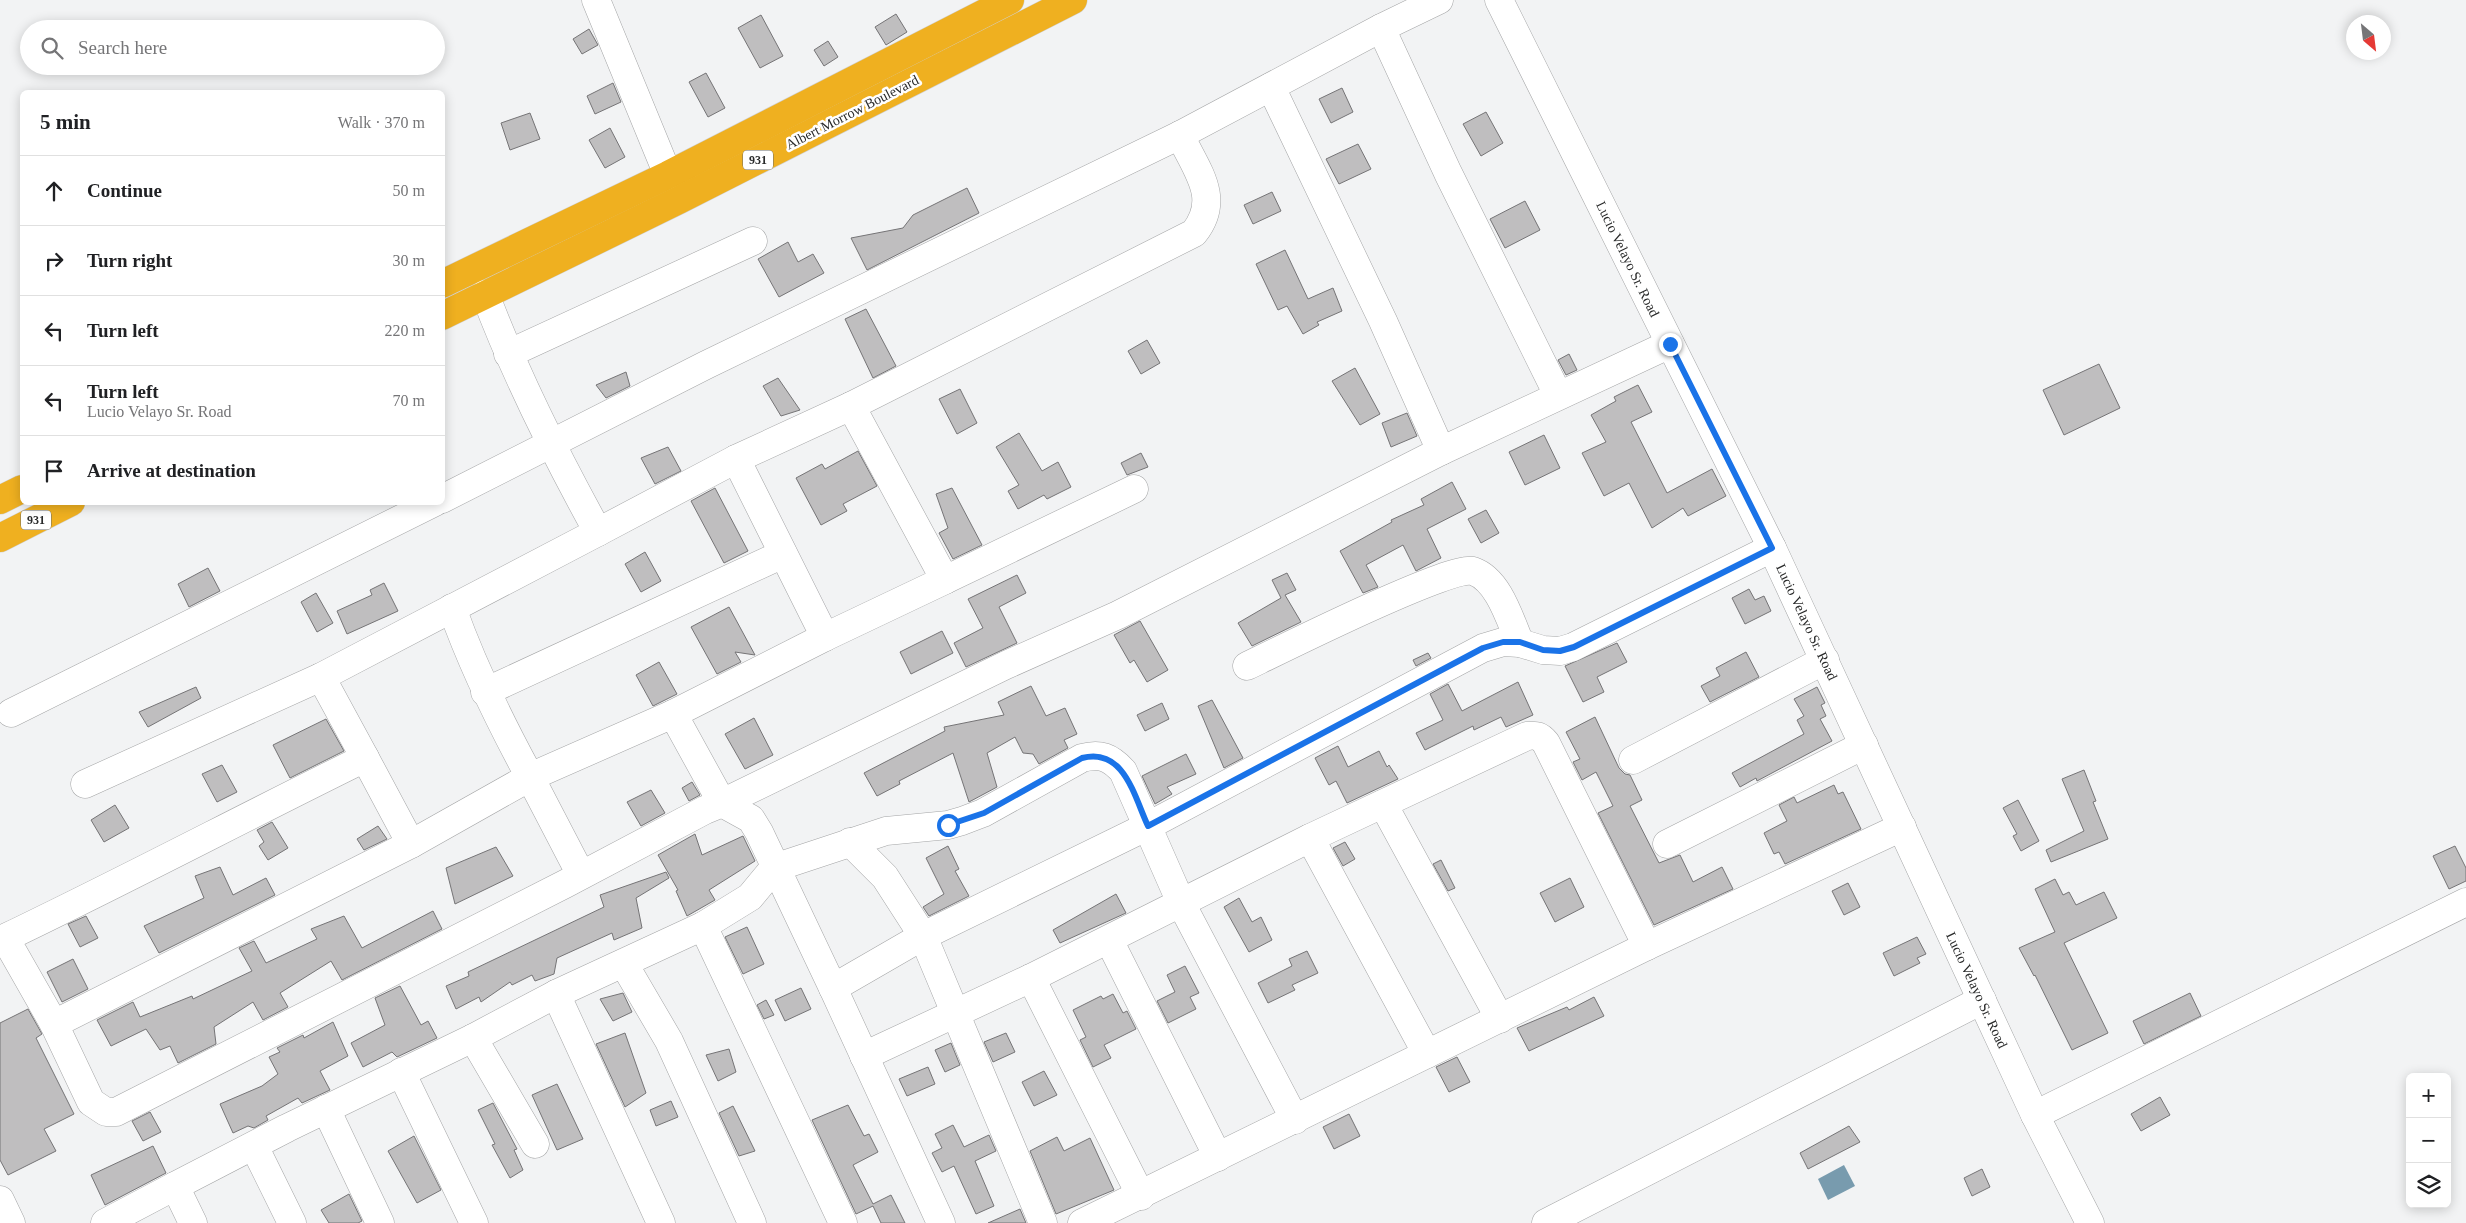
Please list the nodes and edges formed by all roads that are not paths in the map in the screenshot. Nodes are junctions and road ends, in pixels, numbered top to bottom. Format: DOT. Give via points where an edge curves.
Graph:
graph roads {
  1 [pos="596,0"];
  2 [pos="1010,0"];
  3 [pos="1072,0"];
  4 [pos="1439,0"];
  5 [pos="1500,0"];
  6 [pos="1381,28"];
  7 [pos="1270,87"];
  8 [pos="1180,135"];
  9 [pos="668,175"];
  10 [pos="753,241"];
  11 [pos="445,283"];
  12 [pos="485,294"];
  13 [pos="445,314"];
  14 [pos="1670,344"];
  15 [pos="508,354"];
  16 [pos="1558,395"];
  17 [pos="850,406"];
  18 [pos="550,446"];
  19 [pos="1441,451"];
  20 [pos="736,459"];
  21 [pos="1134,489"];
  22 [pos="20,490"];
  23 [pos="445,498"];
  24 [pos="0,500"];
  25 [pos="66,505"];
  26 [pos="429,505"];
  27 [pos="598,532"];
  28 [pos="0,538"];
  29 [pos="1772,548"];
  30 [pos="783,554"];
  31 [pos="946,580"];
  32 [pos="452,608"];
  33 [pos="825,637"];
  34 [pos="1520,642"];
  35 [pos="1824,660"];
  36 [pos="1247,666"];
  37 [pos="321,677"];
  38 [pos="485,692"];
  39 [pos="11,713"];
  40 [pos="673,714"];
  41 [pos="1864,745"];
  42 [pos="365,758"];
  43 [pos="1633,760"];
  44 [pos="530,777"];
  45 [pos="85,784"];
  46 [pos="722,803"];
  47 [pos="1384,804"];
  48 [pos="1148,826"];
  49 [pos="1902,827"];
  50 [pos="1310,838"];
  51 [pos="850,842"];
  52 [pos="411,844"];
  53 [pos="1667,844"];
  54 [pos="774,868"];
  55 [pos="581,875"];
  56 [pos="2466,902"];
  57 [pos="1182,905"];
  58 [pos="703,926"];
  59 [pos="923,936"];
  60 [pos="3,939"];
  61 [pos="1109,940"];
  62 [pos="1647,946"];
  63 [pos="624,964"];
  64 [pos="1031,978"];
  65 [pos="833,988"];
  66 [pos="556,994"];
  67 [pos="1982,1000"];
  68 [pos="956,1012"];
  69 [pos="1500,1019"];
  70 [pos="54,1024"];
  71 [pos="473,1038"];
  72 [pos="1427,1054"];
  73 [pos="864,1056"];
  74 [pos="402,1072"];
  75 [pos="326,1109"];
  76 [pos="2035,1115"];
  77 [pos="1295,1120"];
  78 [pos="535,1144"];
  79 [pos="254,1146"];
  80 [pos="1218,1157"];
  81 [pos="175,1186"];
  82 [pos="1141,1196"];
  83 [pos="0,1200"];
  84 [pos="11,1223"];
  85 [pos="105,1223"];
  86 [pos="193,1223"];
  87 [pos="292,1223"];
  88 [pos="380,1223"];
  89 [pos="474,1223"];
  90 [pos="661,1223"];
  91 [pos="752,1223"];
  92 [pos="843,1223"];
  93 [pos="941,1223"];
  94 [pos="1043,1223"];
  95 [pos="1082,1223"];
  96 [pos="1546,1223"];
  97 [pos="2090,1223"];
  1 -- 9 [label="street"];
  2 -- 9 [label="highway, Albert Morrow Boulevard / 931"];
  3 -- 12 [label="highway, Albert Morrow Boulevard / 931" via="679,200"];
  4 -- 6 [label="street"];
  5 -- 14 [label="street, Lucio Velayo Sr. Road"];
  6 -- 7 [label="street"];
  6 -- 16 [label="street" via="1436,148"];
  7 -- 8 [label="street"];
  7 -- 19 [label="street" via="1383,321"];
  8 -- 17 [label="street" via="1208,200 1204,221 1194,233"];
  8 -- 18 [label="street" via="706,366"];
  9 -- 11 [label="highway, Albert Morrow Boulevard / 931"];
  10 -- 15 [label="street"];
  12 -- 13 [label="highway, Albert Morrow Boulevard / 931"];
  12 -- 15 [label="street"];
  14 -- 16 [label="street"];
  14 -- 29 [label="street, Lucio Velayo Sr. Road"];
  15 -- 18 [label="street"];
  16 -- 19 [label="street"];
  17 -- 20 [label="street"];
  17 -- 31 [label="street"];
  18 -- 23 [label="street"];
  18 -- 27 [label="street"];
  19 -- 46 [label="street" via="1118,615 1006,665"];
  20 -- 27 [label="street"];
  20 -- 30 [label="street"];
  21 -- 31 [label="street"];
  22 -- 24 [label="highway, 931"];
  25 -- 28 [label="highway, 931"];
  26 -- 39 [label="street"];
  27 -- 32 [label="street"];
  29 -- 34 [label="street" via="1574,647 1560,651 1543,650"];
  29 -- 35 [label="street, Lucio Velayo Sr. Road"];
  30 -- 33 [label="street"];
  30 -- 38 [label="street"];
  31 -- 33 [label="street"];
  32 -- 37 [label="street"];
  32 -- 38 [label="street"];
  33 -- 40 [label="street"];
  34 -- 36 [label="street" via="1495,589 1485,577 1472,571 1457,571"];
  34 -- 48 [label="street" via="1503,642 1483,648"];
  35 -- 41 [label="street, Lucio Velayo Sr. Road"];
  35 -- 43 [label="street"];
  37 -- 42 [label="street"];
  37 -- 45 [label="street"];
  38 -- 44 [label="street"];
  40 -- 44 [label="street"];
  40 -- 46 [label="street"];
  41 -- 49 [label="street, Lucio Velayo Sr. Road"];
  41 -- 53 [label="street"];
  42 -- 52 [label="street"];
  42 -- 60 [label="street"];
  44 -- 52 [label="street"];
  44 -- 55 [label="street"];
  46 -- 54 [label="street" via="750,819"];
  46 -- 55 [label="street"];
  47 -- 50 [label="street"];
  47 -- 62 [label="street" via="1527,736 1540,737"];
  47 -- 69 [label="street"];
  48 -- 51 [label="street" via="1123,771 1107,757 1095,754 1082,758 984,813 962,821 886,831"];
  48 -- 57 [label="street"];
  48 -- 59 [label="street"];
  49 -- 62 [label="street"];
  49 -- 67 [label="street, Lucio Velayo Sr. Road"];
  50 -- 57 [label="street"];
  50 -- 72 [label="street"];
  51 -- 54 [label="street"];
  51 -- 59 [label="street" via="885,877"];
  52 -- 70 [label="street"];
  54 -- 58 [label="street" via="750,897"];
  54 -- 65 [label="street"];
  55 -- 70 [label="street" via="116,1112 106,1112 92,1102"];
  56 -- 76 [label="street"];
  57 -- 61 [label="street"];
  57 -- 77 [label="street"];
  58 -- 63 [label="street"];
  58 -- 92 [label="street"];
  59 -- 65 [label="street"];
  59 -- 68 [label="street"];
  60 -- 70 [label="street"];
  61 -- 64 [label="street"];
  61 -- 80 [label="street"];
  62 -- 69 [label="street"];
  63 -- 66 [label="street"];
  63 -- 91 [label="street" via="670,1041"];
  64 -- 68 [label="street"];
  64 -- 82 [label="street"];
  65 -- 73 [label="street"];
  66 -- 71 [label="street"];
  66 -- 90 [label="street"];
  67 -- 76 [label="street, Lucio Velayo Sr. Road"];
  67 -- 96 [label="street"];
  68 -- 73 [label="street"];
  68 -- 94 [label="street"];
  69 -- 72 [label="street"];
  71 -- 74 [label="street"];
  71 -- 78 [label="street"];
  72 -- 77 [label="street"];
  73 -- 93 [label="street"];
  74 -- 75 [label="street"];
  74 -- 89 [label="street"];
  75 -- 79 [label="street"];
  75 -- 88 [label="street"];
  76 -- 97 [label="street, Lucio Velayo Sr. Road"];
  77 -- 80 [label="street"];
  79 -- 81 [label="street"];
  79 -- 87 [label="street"];
  80 -- 82 [label="street"];
  81 -- 85 [label="street"];
  81 -- 86 [label="street"];
  82 -- 95 [label="street"];
  83 -- 84 [label="street"];
}
